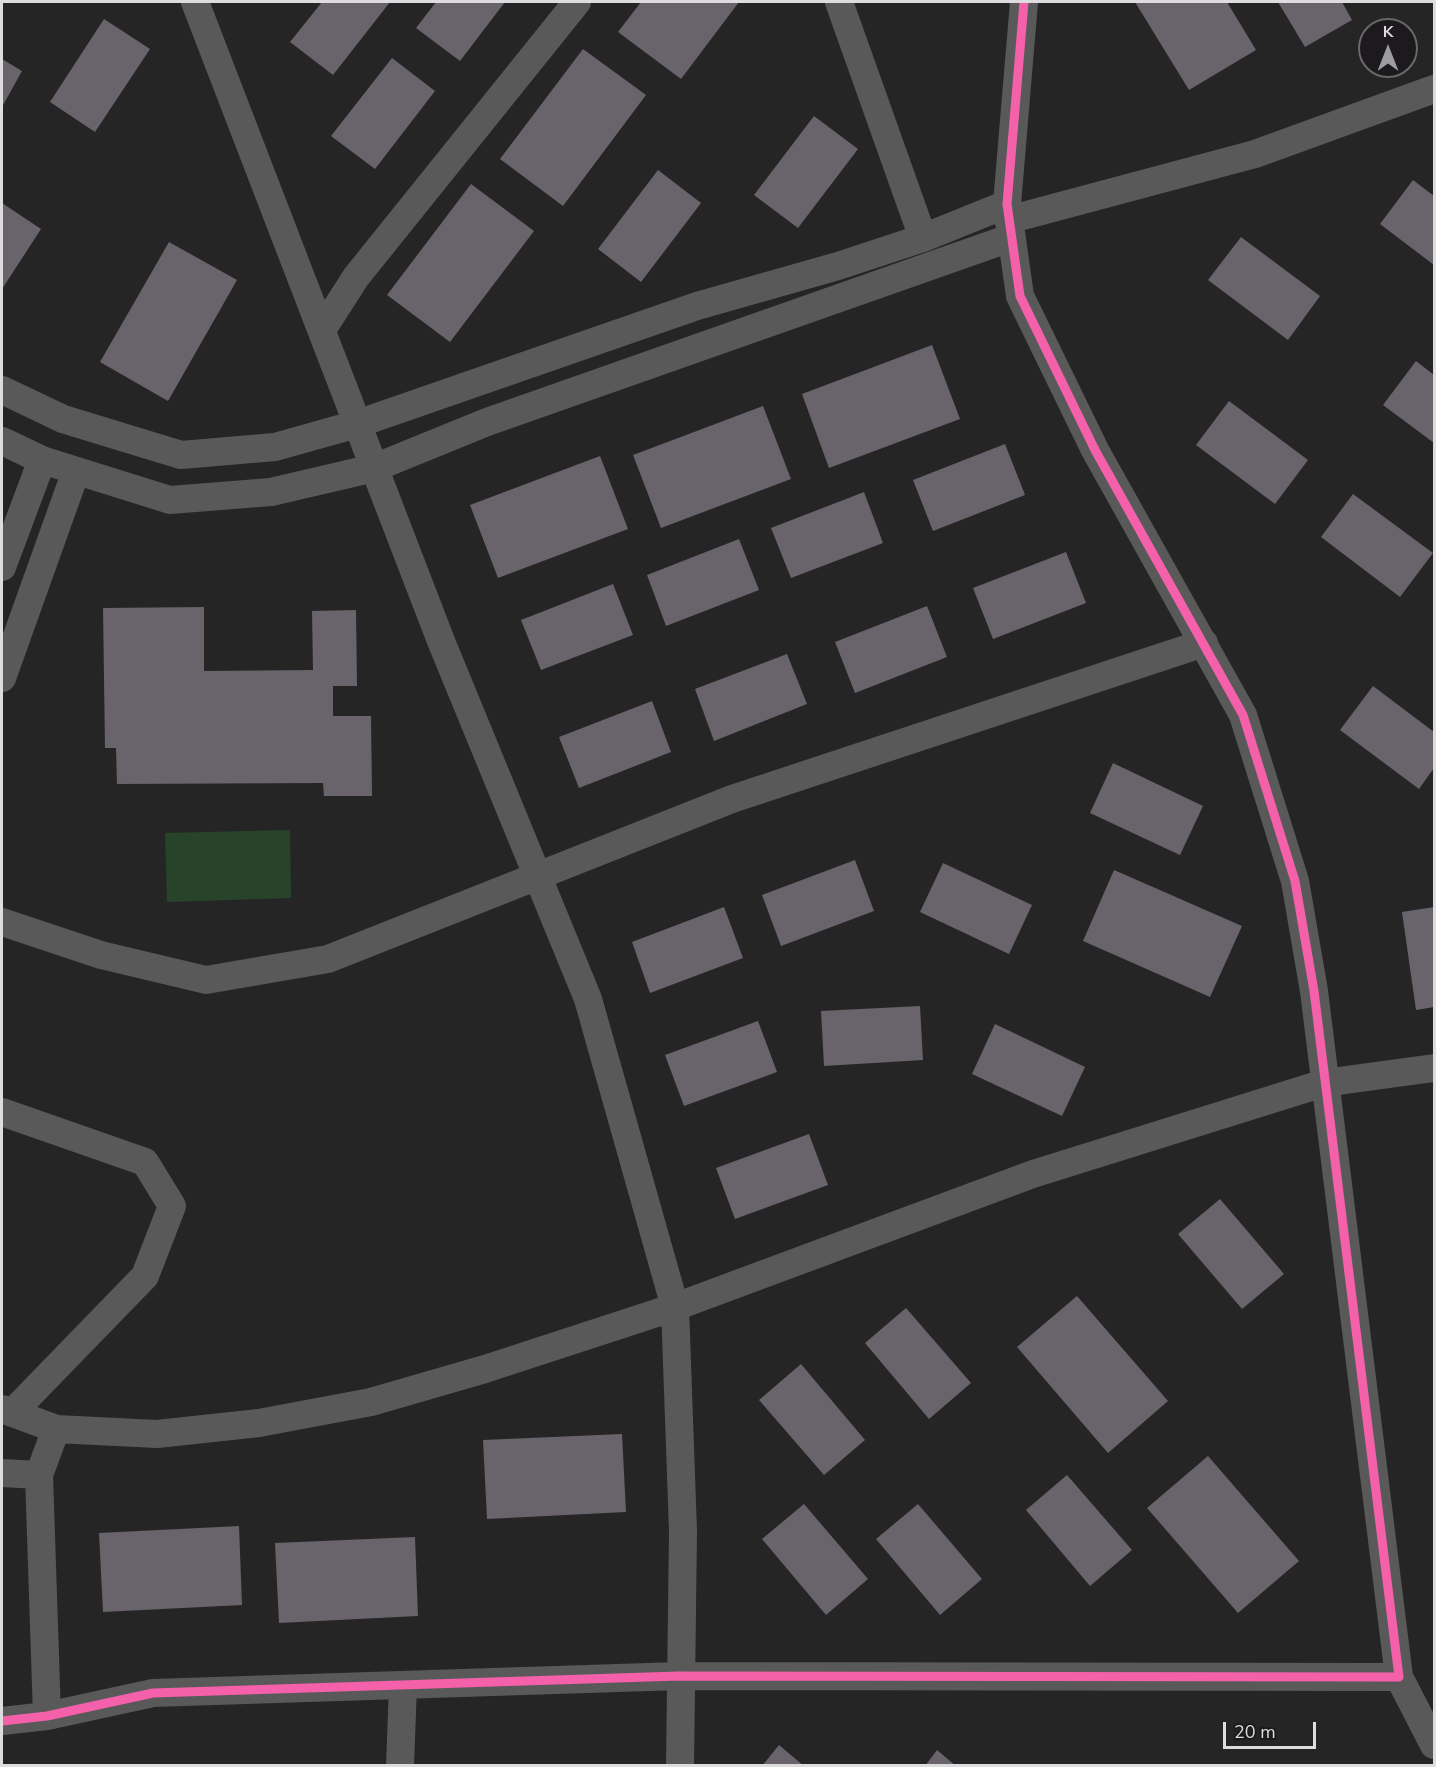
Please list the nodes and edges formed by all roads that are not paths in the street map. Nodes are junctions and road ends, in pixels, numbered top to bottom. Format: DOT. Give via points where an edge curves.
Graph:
graph roads {
  1 [pos="195,2"];
  2 [pos="577,2"];
  3 [pos="839,2"];
  4 [pos="1024,2"];
  5 [pos="1434,89"];
  6 [pos="1008,221"];
  7 [pos="923,238"];
  8 [pos="322,330"];
  9 [pos="2,390"];
  10 [pos="357,424"];
  11 [pos="2,441"];
  12 [pos="42,460"];
  13 [pos="374,468"];
  14 [pos="76,471"];
  15 [pos="2,567"];
  16 [pos="1204,643"];
  17 [pos="2,678"];
  18 [pos="536,875"];
  19 [pos="2,922"];
  20 [pos="1434,1068"];
  21 [pos="1324,1083"];
  22 [pos="2,1112"];
  23 [pos="675,1307"];
  24 [pos="7,1411"];
  25 [pos="56,1429"];
  26 [pos="2,1473"];
  27 [pos="39,1475"];
  28 [pos="679,1676"];
  29 [pos="1399,1677"];
  30 [pos="403,1685"];
  31 [pos="47,1716"];
  32 [pos="2,1721"];
  33 [pos="1434,1745"];
  34 [pos="400,1766"];
  35 [pos="680,1766"];
  1 -- 8 [label="street"];
  2 -- 8 [label="street" via="356,277"];
  3 -- 7 [label="street"];
  4 -- 6 [label="street"];
  5 -- 6 [label="street" via="1255,154"];
  6 -- 7 [label="street"];
  6 -- 13 [label="street"];
  6 -- 16 [label="street" via="1020,296 1095,450"];
  7 -- 10 [label="street" via="697,306"];
  8 -- 10 [label="street"];
  9 -- 10 [label="street" via="63,419 181,455 275,447"];
  10 -- 13 [label="street"];
  11 -- 12 [label="street"];
  12 -- 14 [label="street"];
  12 -- 15 [label="street"];
  13 -- 14 [label="street" via="271,492 170,500"];
  13 -- 18 [label="street"];
  14 -- 17 [label="street"];
  16 -- 18 [label="street" via="732,799"];
  16 -- 21 [label="street" via="1243,715 1295,881 1314,991"];
  18 -- 19 [label="street" via="328,959 206,980 101,955"];
  18 -- 23 [label="street" via="588,999"];
  20 -- 21 [label="street"];
  21 -- 23 [label="street" via="1033,1174"];
  21 -- 29 [label="street"];
  22 -- 24 [label="street" via="145,1162 172,1206 145,1276"];
  23 -- 25 [label="street" via="371,1402 259,1423 157,1434"];
  23 -- 28 [label="street" via="682,1531"];
  24 -- 25 [label="street"];
  25 -- 27 [label="street"];
  26 -- 27 [label="street"];
  27 -- 31 [label="street"];
  28 -- 29 [label="street"];
  28 -- 30 [label="street"];
  28 -- 35 [label="street"];
  29 -- 33 [label="street"];
  30 -- 31 [label="street" via="153,1693"];
  30 -- 34 [label="street"];
  31 -- 32 [label="street"];
}
